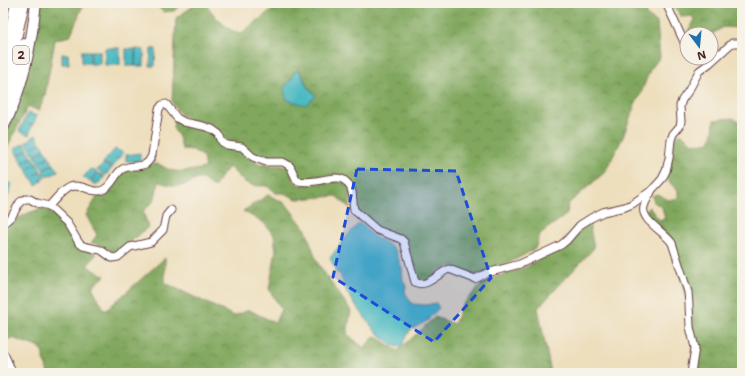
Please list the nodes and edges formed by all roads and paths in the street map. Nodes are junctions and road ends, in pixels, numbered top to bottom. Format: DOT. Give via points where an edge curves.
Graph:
graph roads {
  1 [pos="16,3"];
  2 [pos="24,3"];
  3 [pos="32,3"];
  4 [pos="36,3"];
  5 [pos="666,3"];
  6 [pos="679,31"];
  7 [pos="742,43"];
  8 [pos="3,52"];
  9 [pos="719,54"];
  10 [pos="706,66"];
  11 [pos="3,82"];
  12 [pos="3,106"];
  13 [pos="3,128"];
  14 [pos="651,191"];
  15 [pos="49,206"];
  16 [pos="171,210"];
  17 [pos="3,224"];
  18 [pos="3,355"];
  19 [pos="11,373"];
  20 [pos="691,373"];
  1 -- 8 [label="highway"];
  2 -- 11 [label="highway, 2"];
  3 -- 12 [label="highway, 2" via="23,48"];
  4 -- 13 [label="highway" via="26,62 17,94"];
  5 -- 6 [label="street"];
  7 -- 9 [label="street" via="732,43"];
  10 -- 14 [label="street" via="699,71 682,100 680,126 671,140 666,171"];
  14 -- 15 [label="street" via="632,204 591,218 580,225 561,245 520,264 474,279 449,269 442,271 430,281 418,284 415,282 404,242 401,238 377,230 354,210 352,191 342,178 297,181 290,166 283,162 266,162 253,157 242,147 227,145 212,129 177,118 166,104 159,108 150,160 142,166 121,170 104,190 98,192 72,186"];
  14 -- 20 [label="street" via="643,208 644,213 648,221 672,243 688,292 690,327 695,348"];
  15 -- 16 [label="street" via="67,223 79,243 101,250 112,258 118,257 130,247 151,242 163,230 166,216"];
  15 -- 17 [label="street" via="25,199"];
  18 -- 19 [label="highway"];
}
